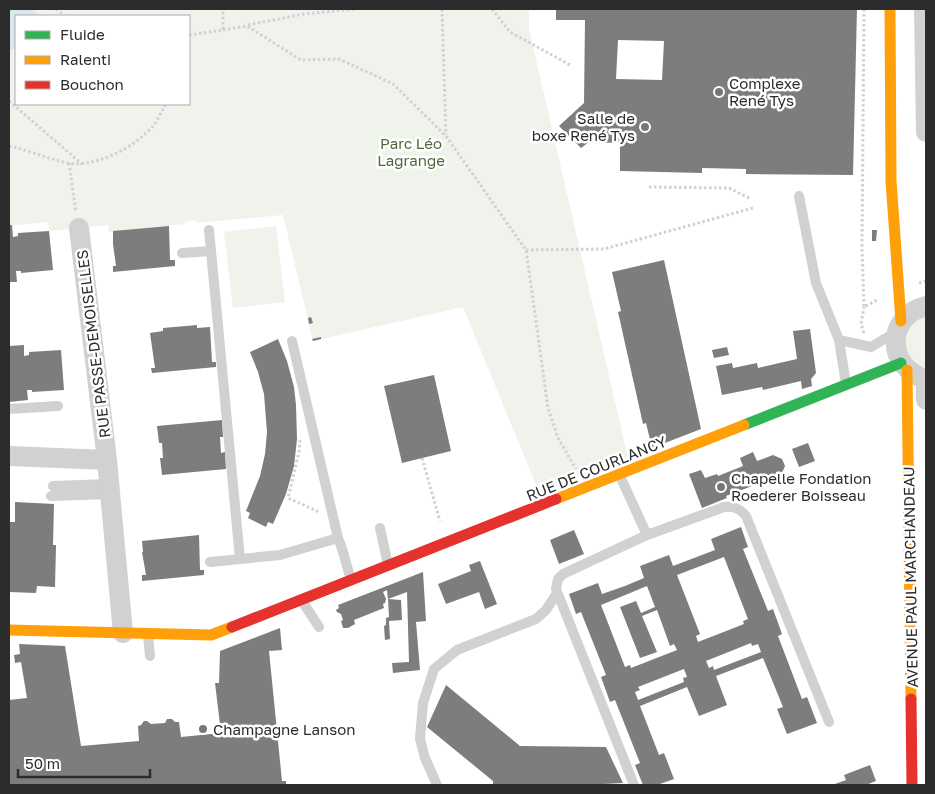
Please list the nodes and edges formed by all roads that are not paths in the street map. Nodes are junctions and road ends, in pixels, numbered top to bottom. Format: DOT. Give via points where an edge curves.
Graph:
graph roads {
  1 [pos="890,9"];
  2 [pos="924,9"];
  3 [pos="926,132"];
  4 [pos="800,196"];
  5 [pos="79,228"];
  6 [pos="209,230"];
  7 [pos="211,251"];
  8 [pos="182,253"];
  9 [pos="926,306"];
  10 [pos="899,327"];
  11 [pos="839,340"];
  12 [pos="292,341"];
  13 [pos="904,366"];
  14 [pos="926,378"];
  15 [pos="846,385"];
  16 [pos="926,400"];
  17 [pos="58,406"];
  18 [pos="9,409"];
  19 [pos="9,456"];
  20 [pos="107,460"];
  21 [pos="619,475"];
  22 [pos="110,489"];
  23 [pos="52,491"];
  24 [pos="380,528"];
  25 [pos="647,535"];
  26 [pos="338,538"];
  27 [pos="240,559"];
  28 [pos="210,562"];
  29 [pos="388,566"];
  30 [pos="351,580"];
  31 [pos="557,592"];
  32 [pos="301,600"];
  33 [pos="319,627"];
  34 [pos="9,630"];
  35 [pos="123,633"];
  36 [pos="148,634"];
  37 [pos="150,656"];
  38 [pos="919,699"];
  39 [pos="829,722"];
  40 [pos="437,785"];
  41 [pos="634,785"];
  42 [pos="912,785"];
  1 -- 10 [label="street" via="889,127 894,239 900,288"];
  2 -- 3 [label="street"];
  4 -- 11 [label="lane" via="816,283"];
  5 -- 20 [label="street, RUE PASSE-DEMOISELLES"];
  6 -- 7 [label="lane"];
  7 -- 8 [label="lane"];
  7 -- 27 [label="lane"];
  9 -- 10 [label="street" via="916,309"];
  10 -- 11 [label="lane" via="871,347"];
  10 -- 13 [label="street" via="895,348"];
  11 -- 15 [label="lane"];
  12 -- 26 [label="lane"];
  13 -- 14 [label="street" via="916,376"];
  13 -- 15 [label="street, RUE DE COURLANCY"];
  13 -- 38 [label="street, AVENUE PAUL MARCHANDEAU"];
  14 -- 16 [label="street"];
  15 -- 21 [label="street, RUE DE COURLANCY"];
  17 -- 18 [label="lane"];
  19 -- 20 [label="street, RUE PASSE-DEMOISELLES"];
  20 -- 22 [label="street, RUE PASSE-DEMOISELLES"];
  21 -- 25 [label="lane"];
  21 -- 29 [label="street, RUE DE COURLANCY"];
  22 -- 23 [label="lane"];
  22 -- 35 [label="street, RUE PASSE-DEMOISELLES"];
  24 -- 29 [label="lane"];
  25 -- 31 [label="lane" via="563,574 556,584"];
  25 -- 39 [label="lane" via="724,506 735,506 743,512"];
  26 -- 27 [label="lane" via="280,555"];
  26 -- 30 [label="lane"];
  27 -- 28 [label="lane"];
  29 -- 30 [label="street, RUE DE COURLANCY"];
  30 -- 32 [label="street, RUE DE COURLANCY"];
  31 -- 40 [label="lane" via="536,619 457,650 434,669 422,703 420,739"];
  31 -- 41 [label="lane"];
  32 -- 33 [label="lane"];
  32 -- 36 [label="street, RUE DE COURLANCY" via="211,635"];
  34 -- 35 [label="street, RUE DE COURLANCY"];
  35 -- 36 [label="street, RUE DE COURLANCY"];
  36 -- 37 [label="lane"];
  38 -- 42 [label="street, AVENUE PAUL MARCHANDEAU"];
}
